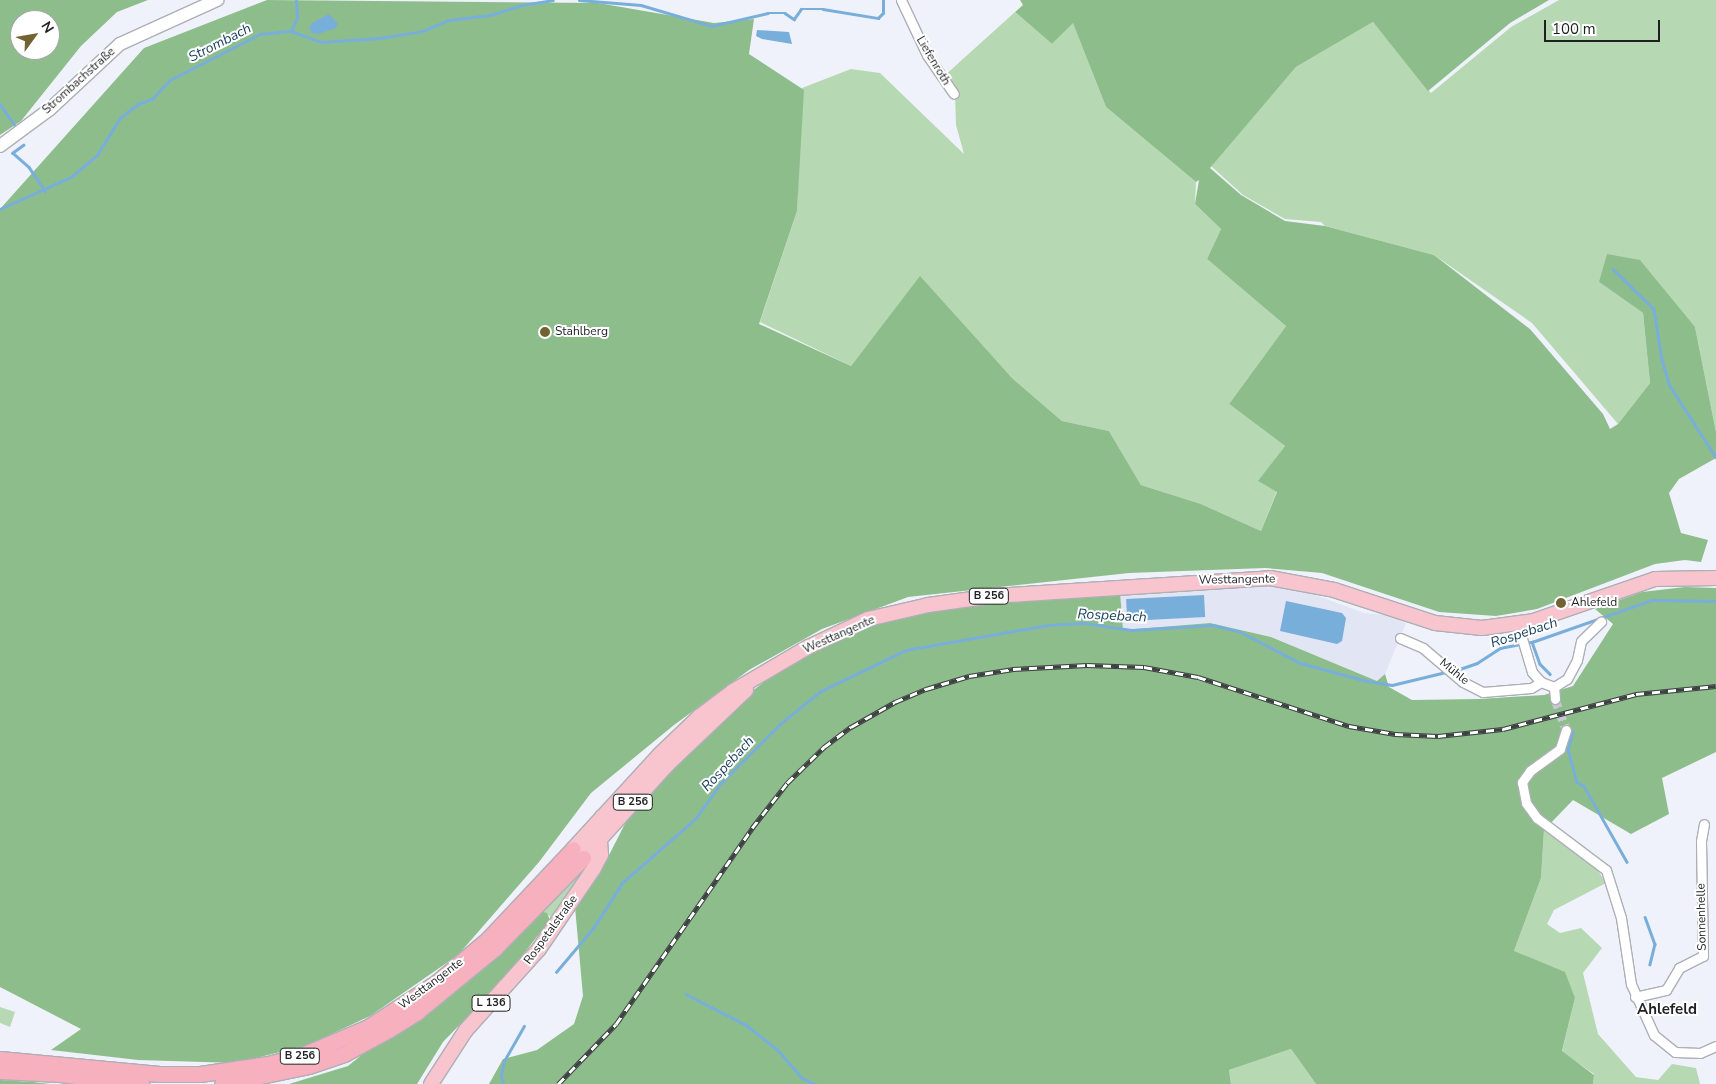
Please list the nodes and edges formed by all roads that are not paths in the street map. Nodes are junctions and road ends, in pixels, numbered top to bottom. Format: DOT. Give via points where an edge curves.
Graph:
graph roads {
  1 [pos="217,0"];
  2 [pos="901,0"];
  3 [pos="954,94"];
  4 [pos="0,146"];
  5 [pos="1716,578"];
  6 [pos="1602,622"];
  7 [pos="1519,632"];
  8 [pos="1400,638"];
  9 [pos="761,675"];
  10 [pos="1541,682"];
  11 [pos="1554,687"];
  12 [pos="1555,699"];
  13 [pos="1566,730"];
  14 [pos="602,816"];
  15 [pos="1704,824"];
  16 [pos="599,839"];
  17 [pos="584,858"];
  18 [pos="1635,997"];
  19 [pos="1716,1046"];
  20 [pos="0,1060"];
  21 [pos="0,1071"];
  22 [pos="141,1084"];
  23 [pos="222,1084"];
  24 [pos="431,1084"];
  1 -- 4 [label="main road, Strombachstraße" via="120,44 50,109"];
  2 -- 3 [label="street, Liefenroth" via="927,55"];
  5 -- 7 [label="main road, Westtangente / B 256" via="1655,579"];
  6 -- 11 [label="street" via="1581,641 1577,660 1567,679"];
  7 -- 9 [label="main road, Westtangente / B 256" via="1457,627 1296,581 1233,578 994,596 928,605 868,619 808,647"];
  7 -- 10 [label="street" via="1532,672"];
  8 -- 10 [label="street, Mühle" via="1424,648 1454,674 1483,692 1531,688"];
  9 -- 14 [label="main road, Westtangente / B 256" via="700,716"];
  9 -- 16 [label="main road, Westtangente / B 256" via="667,765"];
  10 -- 11 [label="street"];
  11 -- 12 [label="street"];
  13 -- 18 [label="street" via="1560,749 1530,771 1522,782 1522,793 1537,818 1606,870 1621,918"];
  14 -- 16 [label="main road, B 256"];
  14 -- 17 [label="main road, Westtangente / B 256"];
  15 -- 18 [label="street, Sonnenhelle" via="1701,841 1703,956 1679,968 1666,990"];
  16 -- 17 [label="main road, Westtangente / B 256"];
  17 -- 20 [label="highway, Westtangente / B 256" via="437,982 368,1027 312,1051 268,1064 200,1074 159,1074"];
  17 -- 23 [label="highway, Westtangente / B 256" via="495,948 424,1006 390,1029 346,1052 309,1066"];
  17 -- 24 [label="main road, Rospetalstraße / L 136" via="539,949 466,1030"];
  18 -- 19 [label="street" via="1654,1035 1675,1052 1700,1053"];
  21 -- 22 [label="highway" via="60,1074"];
}
